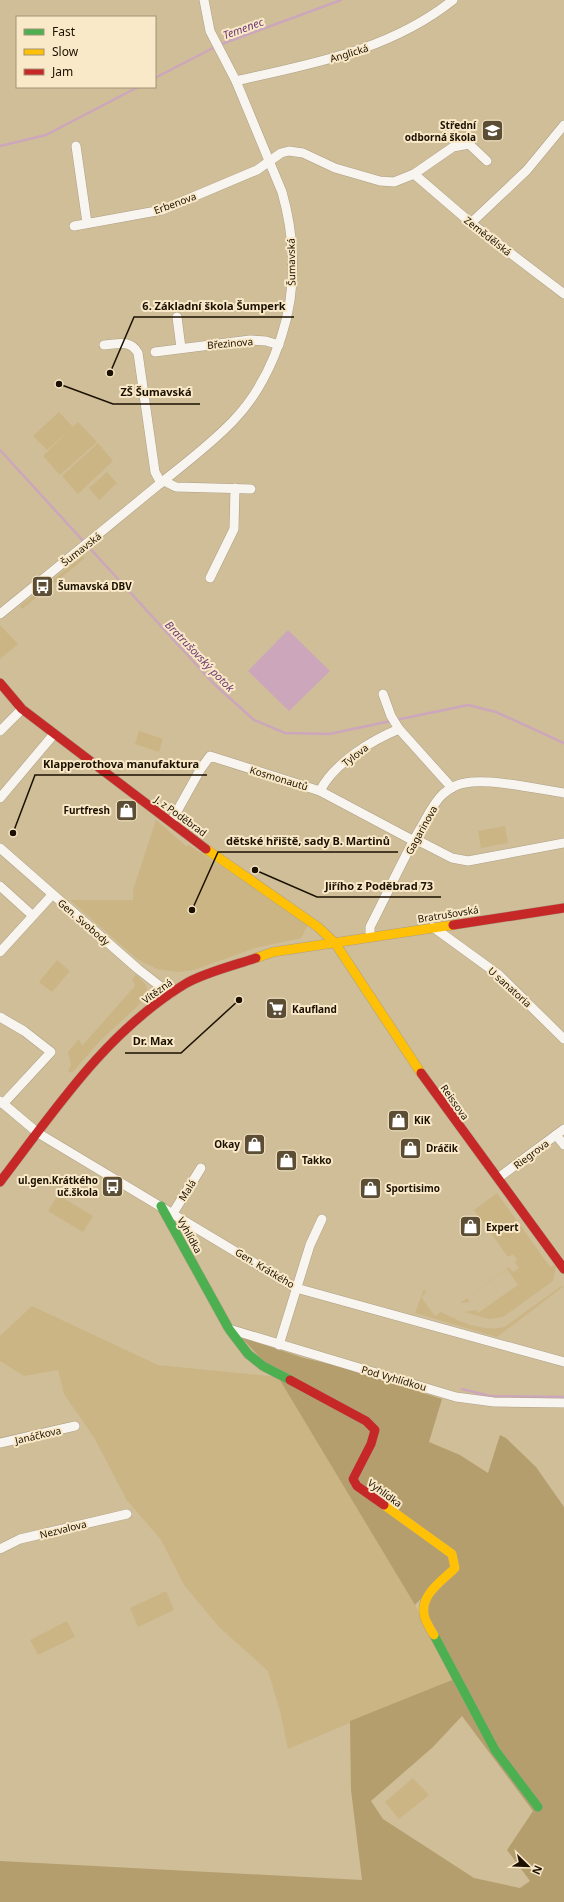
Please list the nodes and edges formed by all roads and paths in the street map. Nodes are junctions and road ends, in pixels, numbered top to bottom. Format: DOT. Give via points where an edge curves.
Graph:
graph roads {
  1 [pos="200,0"];
  2 [pos="204,0"];
  3 [pos="453,0"];
  4 [pos="206,14"];
  5 [pos="236,81"];
  6 [pos="564,125"];
  7 [pos="76,146"];
  8 [pos="487,161"];
  9 [pos="270,162"];
  10 [pos="414,174"];
  11 [pos="86,223"];
  12 [pos="471,223"];
  13 [pos="74,226"];
  14 [pos="564,294"];
  15 [pos="177,317"];
  16 [pos="104,345"];
  17 [pos="279,345"];
  18 [pos="181,348"];
  19 [pos="155,352"];
  20 [pos="162,482"];
  21 [pos="235,488"];
  22 [pos="251,488"];
  23 [pos="210,578"];
  24 [pos="0,614"];
  25 [pos="0,682"];
  26 [pos="383,694"];
  27 [pos="22,709"];
  28 [pos="397,727"];
  29 [pos="0,732"];
  30 [pos="54,734"];
  31 [pos="452,788"];
  32 [pos="320,791"];
  33 [pos="564,793"];
  34 [pos="0,798"];
  35 [pos="171,822"];
  36 [pos="414,840"];
  37 [pos="564,843"];
  38 [pos="0,848"];
  39 [pos="0,886"];
  40 [pos="52,895"];
  41 [pos="564,908"];
  42 [pos="32,915"];
  43 [pos="433,927"];
  44 [pos="370,937"];
  45 [pos="335,943"];
  46 [pos="0,952"];
  47 [pos="170,994"];
  48 [pos="0,1017"];
  49 [pos="564,1039"];
  50 [pos="2,1103"];
  51 [pos="564,1128"];
  52 [pos="38,1133"];
  53 [pos="556,1135"];
  54 [pos="564,1145"];
  55 [pos="201,1168"];
  56 [pos="498,1178"];
  57 [pos="0,1182"];
  58 [pos="161,1206"];
  59 [pos="173,1213"];
  60 [pos="322,1219"];
  61 [pos="564,1269"];
  62 [pos="296,1288"];
  63 [pos="229,1329"];
  64 [pos="279,1345"];
  65 [pos="564,1362"];
  66 [pos="564,1403"];
  67 [pos="75,1426"];
  68 [pos="0,1443"];
  69 [pos="127,1514"];
  70 [pos="0,1549"];
  71 [pos="538,1807"];
  1 -- 4 [label="street, Šumavská"];
  2 -- 4 [label="street, Šumavská"];
  3 -- 5 [label="street, Anglická" via="434,15 376,45 338,58"];
  4 -- 5 [label="street, Šumavská" via="217,46"];
  5 -- 9 [label="street, Šumavská"];
  6 -- 12 [label="street" via="527,170"];
  7 -- 11 [label="street"];
  8 -- 10 [label="street" via="469,144 453,147"];
  9 -- 10 [label="street" via="281,153 289,151 303,153 335,168 380,182 394,182"];
  9 -- 11 [label="street, Erbenova" via="257,170 162,210"];
  9 -- 17 [label="street, Šumavská" via="286,207 292,262 290,300"];
  10 -- 12 [label="street, Zemědělská"];
  11 -- 13 [label="street, Erbenova"];
  12 -- 14 [label="street, Zemědělská"];
  15 -- 18 [label="street"];
  16 -- 20 [label="street" via="126,343 138,353 155,472"];
  17 -- 18 [label="street, Březinova" via="250,340"];
  17 -- 20 [label="street, Šumavská" via="265,378 246,407 192,459"];
  18 -- 19 [label="street, Březinova"];
  20 -- 21 [label="street" via="176,487"];
  20 -- 24 [label="street, Šumavská"];
  21 -- 22 [label="street"];
  21 -- 23 [label="street" via="234,529"];
  25 -- 27 [label="street, J. z Poděbrad"];
  26 -- 28 [label="street"];
  27 -- 29 [label="street"];
  27 -- 30 [label="street, J. z Poděbrad"];
  28 -- 31 [label="street"];
  28 -- 32 [label="street, Tylova" via="343,764"];
  30 -- 34 [label="street"];
  30 -- 35 [label="street, J. z Poděbrad"];
  31 -- 33 [label="street, Gagarinova" via="476,782"];
  31 -- 36 [label="street, Gagarinova" via="435,803"];
  32 -- 35 [label="street, Kosmonautů" via="210,756"];
  32 -- 36 [label="street, Kosmonautů"];
  35 -- 45 [label="street, J. z Poděbrad" via="271,892"];
  36 -- 37 [label="street, Kosmonautů" via="452,858 468,861"];
  36 -- 44 [label="street, Gagarinova" via="370,927"];
  38 -- 40 [label="street, Gen. Svobody"];
  39 -- 42 [label="street"];
  40 -- 42 [label="street"];
  40 -- 47 [label="street, Gen. Svobody"];
  41 -- 43 [label="street, Bratrušovská"];
  42 -- 46 [label="street"];
  43 -- 44 [label="street, Bratrušovská"];
  43 -- 49 [label="street, U sanatoria" via="499,974"];
  44 -- 45 [label="street, Bratrušovská"];
  45 -- 47 [label="street, Vítězná" via="273,952 217,970"];
  45 -- 56 [label="street, Reissova" via="401,1045"];
  47 -- 52 [label="street, Vítězná" via="120,1033 86,1070"];
  48 -- 50 [label="street" via="24,1031 51,1052"];
  50 -- 52 [label="street, Gen. Krátkého"];
  51 -- 53 [label="street, Riegrova"];
  52 -- 57 [label="street, Vítězná"];
  52 -- 58 [label="street, Gen. Krátkého"];
  53 -- 54 [label="street"];
  53 -- 56 [label="street, Riegrova"];
  55 -- 59 [label="street, Malá"];
  56 -- 61 [label="street, Reissova"];
  58 -- 59 [label="street, Gen. Krátkého"];
  58 -- 63 [label="street, Vyhlídka"];
  59 -- 62 [label="street, Gen. Krátkého"];
  60 -- 62 [label="street" via="310,1245"];
  62 -- 64 [label="street"];
  62 -- 65 [label="street, Gen. Krátkého"];
  63 -- 64 [label="street, Pod Vyhlídkou"];
  63 -- 71 [label="street, Vyhlídka" via="248,1354 263,1366 366,1421 375,1430 373,1444 356,1469 353,1479 357,1486 452,1554 455,1568 428,1595 424,1602 425,1618 494,1750"];
  64 -- 66 [label="street, Pod Vyhlídkou" via="456,1397 494,1402"];
  67 -- 68 [label="street, Janáčkova"];
  69 -- 70 [label="street, Nezvalova" via="20,1540"];
}
